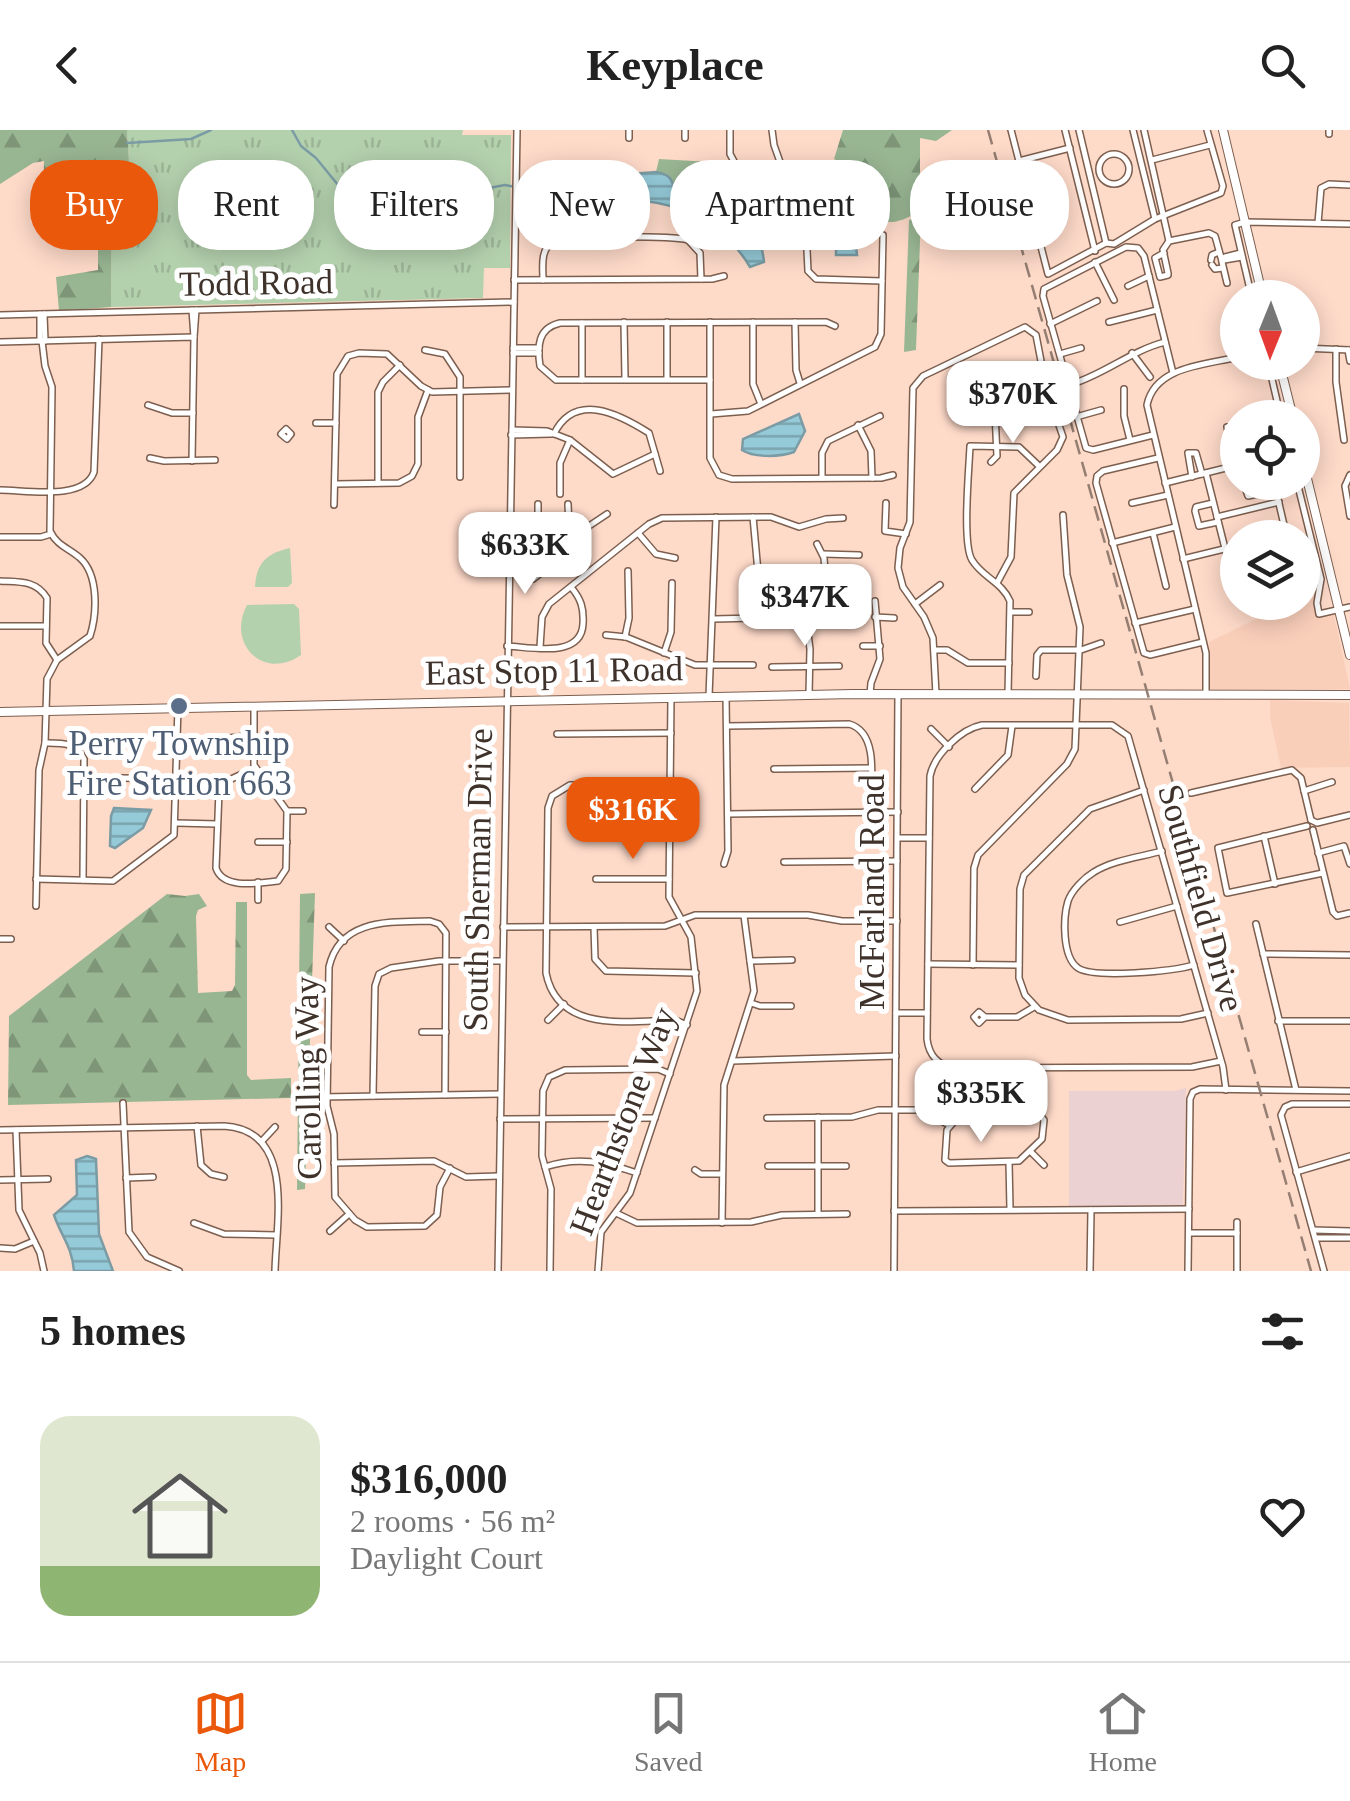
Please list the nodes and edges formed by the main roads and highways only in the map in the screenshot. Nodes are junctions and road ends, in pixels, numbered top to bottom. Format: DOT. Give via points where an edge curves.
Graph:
graph roads {
  1 [pos="1223,130"];
  2 [pos="1260,280"];
  3 [pos="1312,500"];
  4 [pos="1350,654"];
  5 [pos="1350,695"];
  6 [pos="0,712"];
  1 -- 2 [label="main road"];
  3 -- 4 [label="main road"];
  5 -- 6 [label="main road, East Stop 11 Road" via="709,696"];
}
